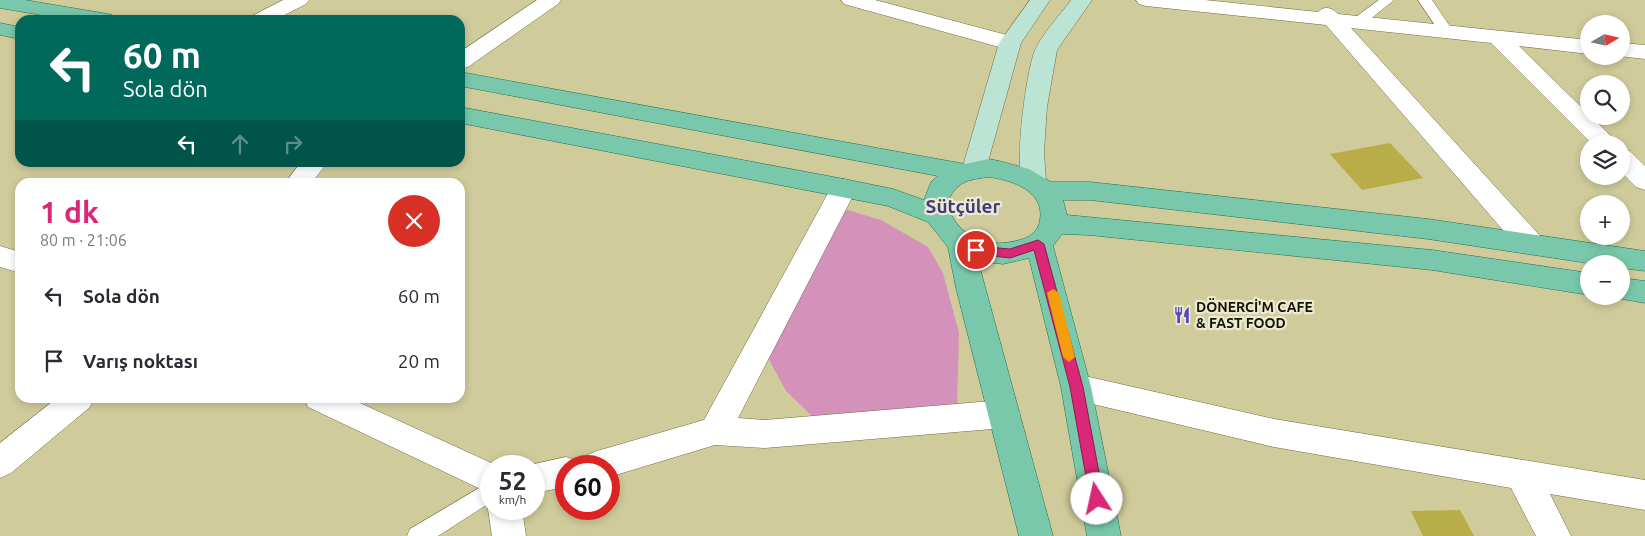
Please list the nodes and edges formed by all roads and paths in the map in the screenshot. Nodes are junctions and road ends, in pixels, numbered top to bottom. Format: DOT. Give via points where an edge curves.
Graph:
graph roads {
  1 [pos="299,0"];
  2 [pos="551,0"];
  3 [pos="851,0"];
  4 [pos="1082,0"];
  5 [pos="1146,0"];
  6 [pos="1314,0"];
  7 [pos="1386,0"];
  8 [pos="1425,0"];
  9 [pos="1038,1"];
  10 [pos="0,2"];
  11 [pos="78,15"];
  12 [pos="269,15"];
  13 [pos="1332,19"];
  14 [pos="1358,22"];
  15 [pos="1446,31"];
  16 [pos="1496,36"];
  17 [pos="1010,43"];
  18 [pos="1580,46"];
  19 [pos="1630,51"];
  20 [pos="1645,52"];
  21 [pos="465,59"];
  22 [pos="465,80"];
  23 [pos="465,116"];
  24 [pos="1598,135"];
  25 [pos="1630,166"];
  26 [pos="312,167"];
  27 [pos="968,170"];
  28 [pos="302,178"];
  29 [pos="1645,180"];
  30 [pos="1038,186"];
  31 [pos="844,188"];
  32 [pos="936,215"];
  33 [pos="1046,234"];
  34 [pos="961,244"];
  35 [pos="1531,244"];
  36 [pos="0,256"];
  37 [pos="15,261"];
  38 [pos="1645,261"];
  39 [pos="1580,283"];
  40 [pos="1630,290"];
  41 [pos="1645,292"];
  42 [pos="1076,387"];
  43 [pos="73,403"];
  44 [pos="330,403"];
  45 [pos="1004,414"];
  46 [pos="715,431"];
  47 [pos="620,459"];
  48 [pos="1,464"];
  49 [pos="480,474"];
  50 [pos="1522,475"];
  51 [pos="1645,495"];
  52 [pos="480,498"];
  53 [pos="507,520"];
  54 [pos="418,536"];
  55 [pos="509,536"];
  56 [pos="1036,536"];
  57 [pos="1104,536"];
  58 [pos="1554,536"];
  1 -- 12 [label="street"];
  2 -- 21 [label="street"];
  3 -- 17 [label="street"];
  4 -- 30 [label="main road" via="1046,50 1035,107 1032,152"];
  5 -- 13 [label="street"];
  6 -- 13 [label="street"];
  7 -- 14 [label="lane"];
  8 -- 15 [label="lane"];
  9 -- 17 [label="main road"];
  10 -- 11 [label="main road"];
  13 -- 14 [label="street"];
  13 -- 35 [label="street"];
  14 -- 15 [label="street"];
  15 -- 16 [label="street"];
  16 -- 18 [label="street"];
  16 -- 24 [label="street"];
  17 -- 27 [label="main road"];
  19 -- 20 [label="street"];
  22 -- 27 [label="main road"];
  23 -- 31 [label="main road"];
  25 -- 29 [label="street"];
  26 -- 28 [label="street"];
  27 -- 30 [label="main road" via="1005,169"];
  27 -- 32 [label="main road" via="946,181 937,194"];
  30 -- 33 [label="main road" via="1051,201 1054,213"];
  30 -- 35 [label="main road" via="1428,229"];
  31 -- 32 [label="main road" via="893,198"];
  31 -- 46 [label="street"];
  32 -- 34 [label="main road" via="949,234"];
  33 -- 34 [label="main road" via="1010,254 993,254"];
  33 -- 39 [label="main road" via="1089,225 1432,260"];
  33 -- 42 [label="main road"];
  34 -- 45 [label="main road"];
  35 -- 38 [label="main road"];
  36 -- 37 [label="street"];
  40 -- 41 [label="main road"];
  42 -- 50 [label="street" via="1274,433"];
  42 -- 57 [label="main road"];
  43 -- 48 [label="street"];
  44 -- 49 [label="street"];
  45 -- 46 [label="street" via="765,434"];
  45 -- 56 [label="main road"];
  46 -- 47 [label="street"];
  50 -- 51 [label="street"];
  50 -- 58 [label="street"];
  52 -- 54 [label="lane"];
  53 -- 55 [label="street"];
}
